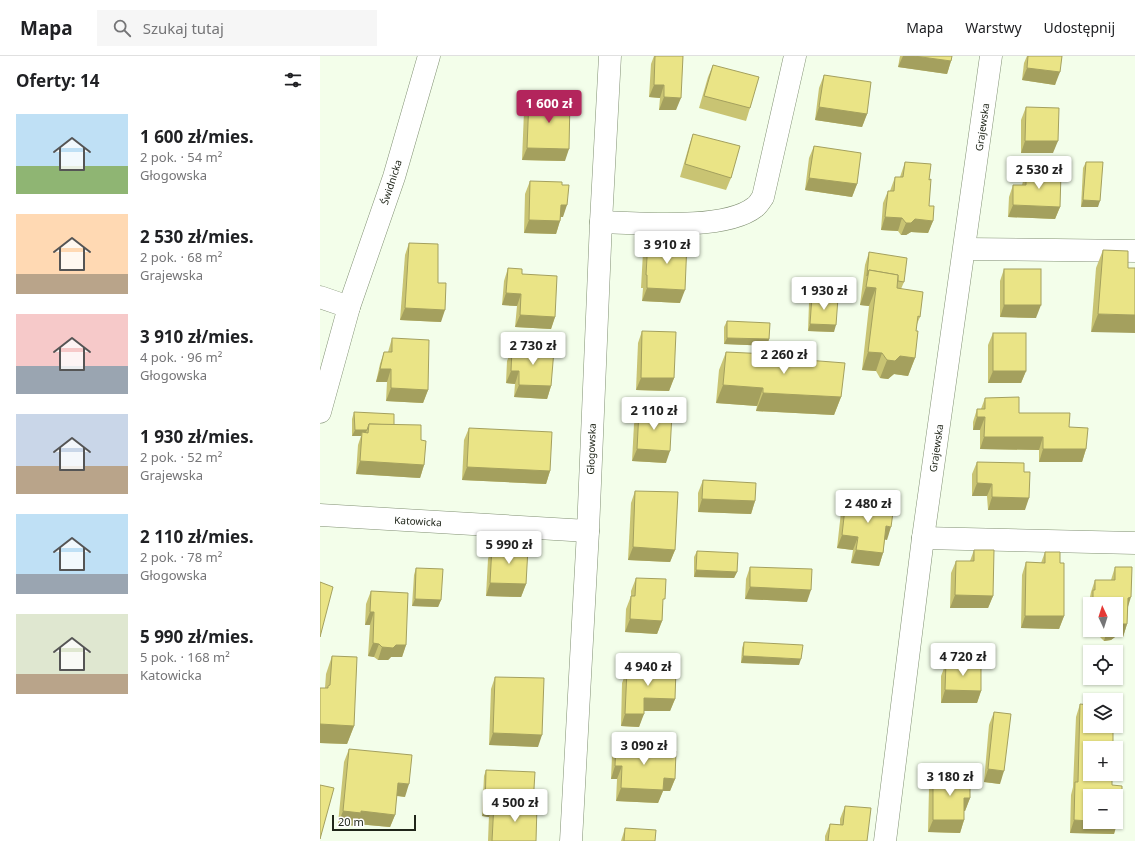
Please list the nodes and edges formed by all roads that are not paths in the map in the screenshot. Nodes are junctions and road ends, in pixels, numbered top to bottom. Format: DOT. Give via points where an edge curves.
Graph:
graph roads {
  1 [pos="429,56"];
  2 [pos="610,56"];
  3 [pos="795,56"];
  4 [pos="991,56"];
  5 [pos="601,222"];
  6 [pos="965,249"];
  7 [pos="1135,251"];
  8 [pos="320,297"];
  9 [pos="349,307"];
  10 [pos="320,412"];
  11 [pos="320,515"];
  12 [pos="588,531"];
  13 [pos="923,538"];
  14 [pos="1135,543"];
  15 [pos="571,841"];
  16 [pos="885,841"];
  1 -- 9 [label="street, Świdnicka" via="394,177"];
  2 -- 5 [label="street, Głogowska"];
  3 -- 5 [label="street" via="763,197 756,207 709,222"];
  4 -- 6 [label="street, Grajewska"];
  5 -- 12 [label="street, Głogowska"];
  6 -- 7 [label="street"];
  6 -- 13 [label="street, Grajewska"];
  8 -- 9 [label="street"];
  9 -- 10 [label="street, Świdnicka"];
  11 -- 12 [label="street, Katowicka"];
  12 -- 15 [label="street, Głogowska"];
  13 -- 14 [label="street"];
  13 -- 16 [label="street, Grajewska"];
}
